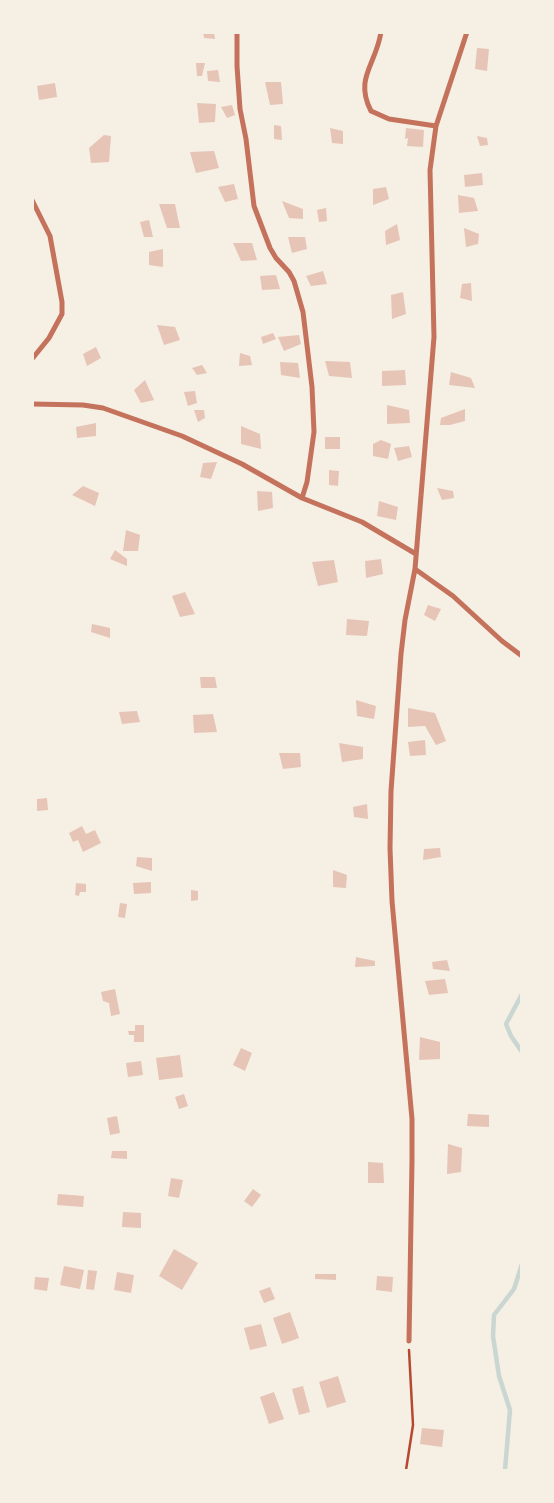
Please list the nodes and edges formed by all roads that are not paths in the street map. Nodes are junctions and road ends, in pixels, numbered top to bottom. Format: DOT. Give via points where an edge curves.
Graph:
graph roads {
  1 [pos="237,32"];
  2 [pos="381,32"];
  3 [pos="468,32"];
  4 [pos="436,126"];
  5 [pos="32,200"];
  6 [pos="32,359"];
  7 [pos="32,404"];
  8 [pos="302,498"];
  9 [pos="416,554"];
  10 [pos="414,569"];
  11 [pos="522,656"];
  12 [pos="409,1341"];
  1 -- 8 [label="street" via="240,109 254,206 273,253 294,280 303,312 314,432"];
  2 -- 4 [label="street" via="363,92 370,111 389,119"];
  3 -- 4 [label="street"];
  4 -- 9 [label="street" via="430,178 434,337"];
  5 -- 6 [label="street" via="50,236 62,308 58,324"];
  7 -- 8 [label="street" via="83,405 121,413 216,451"];
  8 -- 9 [label="street" via="362,522"];
  9 -- 10 [label="street"];
  10 -- 11 [label="street" via="453,596"];
  10 -- 12 [label="street" via="401,654 390,848 396,955 412,1119"];
}
